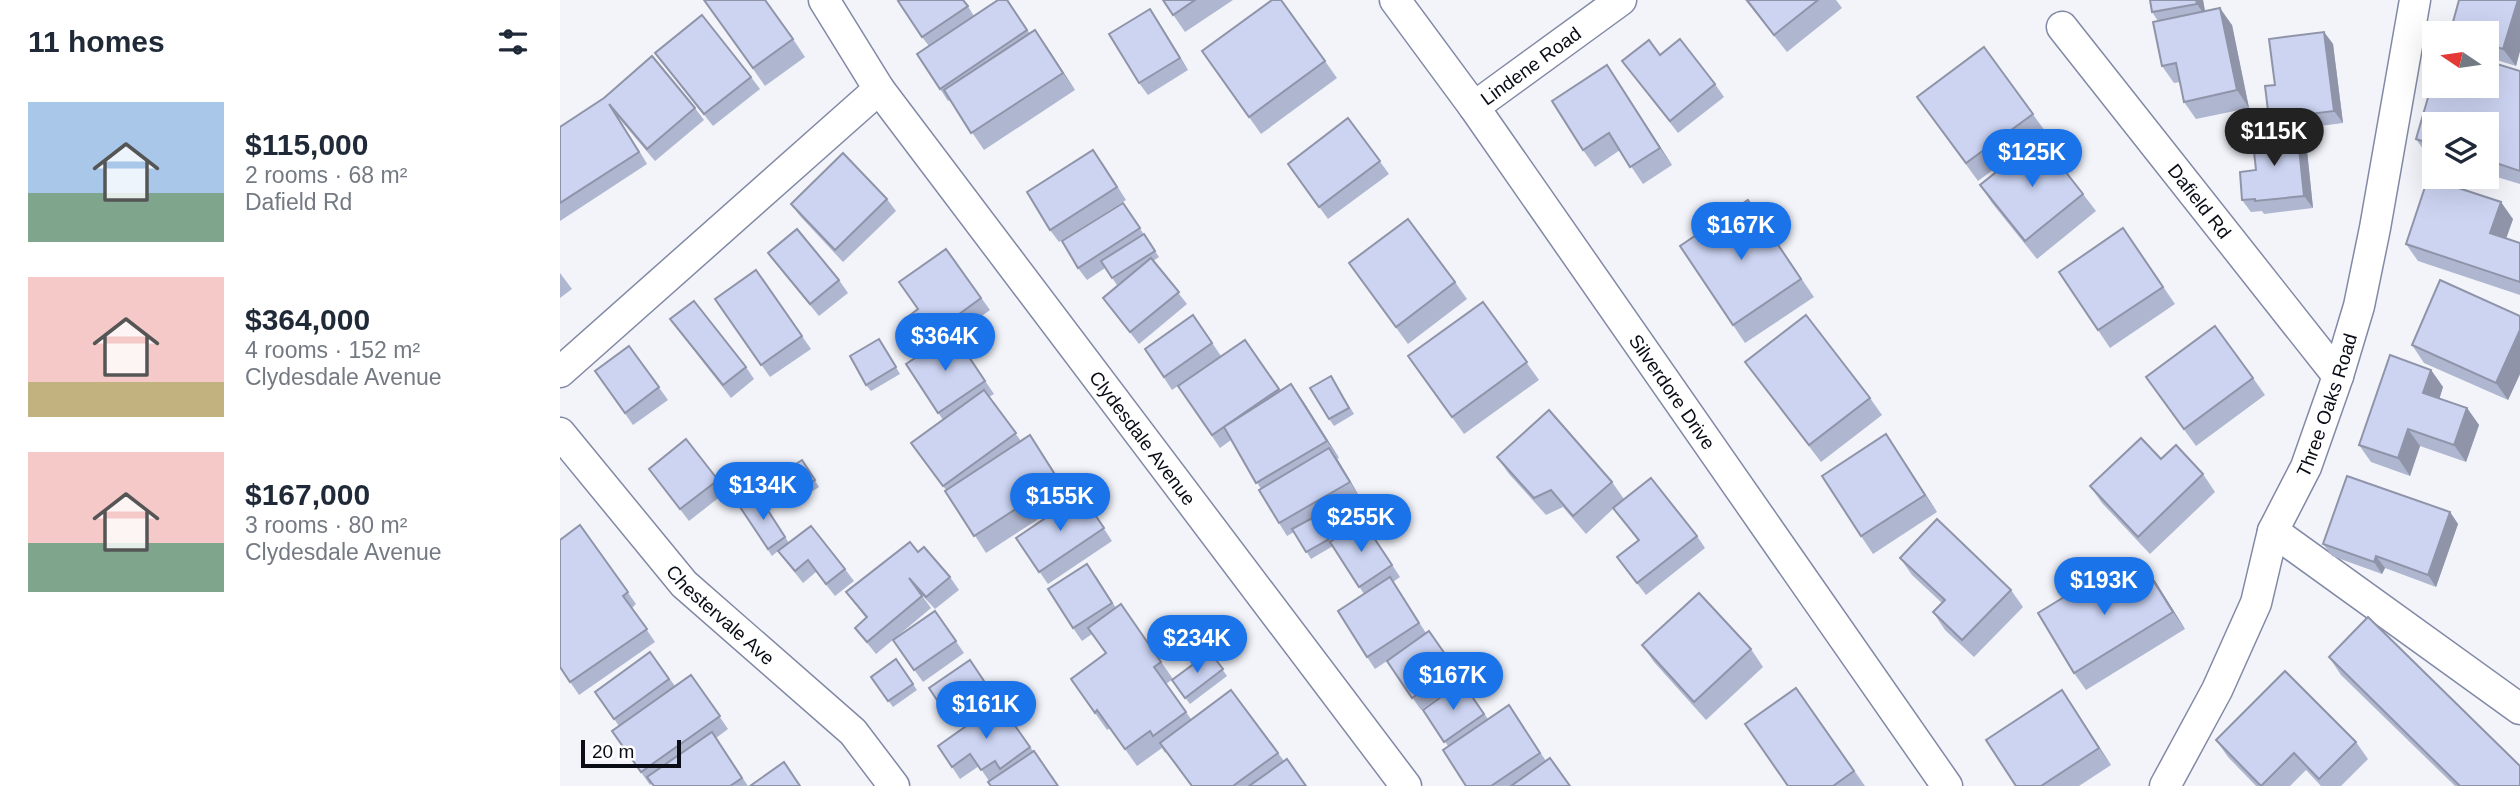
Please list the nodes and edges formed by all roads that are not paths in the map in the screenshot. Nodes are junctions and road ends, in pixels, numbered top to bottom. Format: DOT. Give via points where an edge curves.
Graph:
graph roads {
  1 [pos="824,0"];
  2 [pos="1395,0"];
  3 [pos="1621,0"];
  4 [pos="2415,0"];
  5 [pos="2062,27"];
  6 [pos="879,89"];
  7 [pos="1474,107"];
  8 [pos="560,372"];
  9 [pos="2338,376"];
  10 [pos="560,433"];
  11 [pos="2273,531"];
  12 [pos="2520,709"];
  13 [pos="894,786"];
  14 [pos="1406,786"];
  15 [pos="1947,786"];
  16 [pos="2165,786"];
  1 -- 6 [label="street, Clydesdale Avenue"];
  2 -- 7 [label="street, Silverdore Drive"];
  3 -- 7 [label="street, Lindene Road"];
  4 -- 9 [label="street, Three Oaks Road" via="2370,254"];
  5 -- 9 [label="street, Dafield Rd"];
  6 -- 8 [label="street"];
  6 -- 14 [label="street, Clydesdale Avenue"];
  7 -- 15 [label="street, Silverdore Drive"];
  9 -- 11 [label="street, Three Oaks Road" via="2306,467"];
  10 -- 13 [label="street, Chestervale Ave" via="684,584 853,732"];
  11 -- 12 [label="street"];
  11 -- 16 [label="street, Three Oaks Road" via="2256,603 2217,690"];
}
